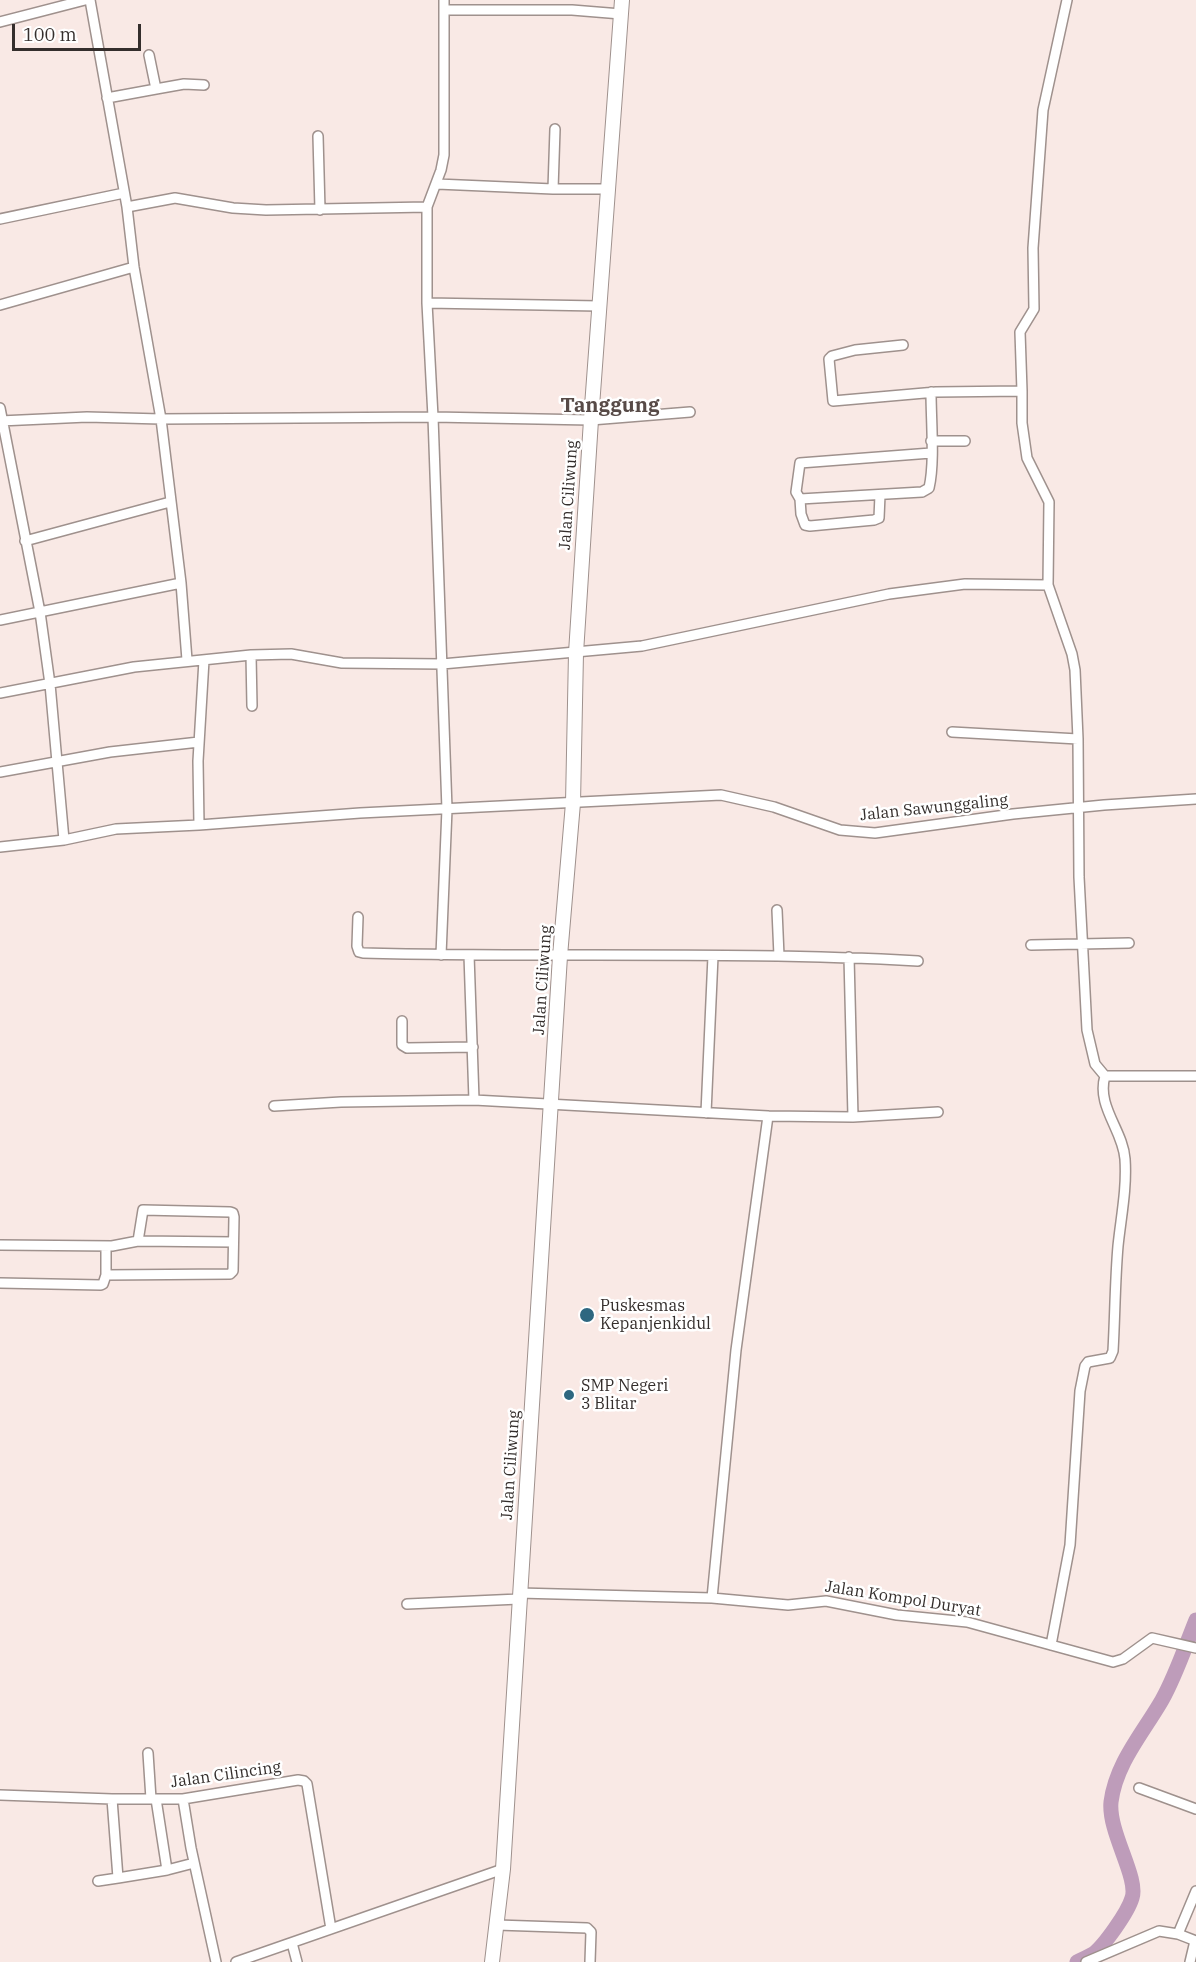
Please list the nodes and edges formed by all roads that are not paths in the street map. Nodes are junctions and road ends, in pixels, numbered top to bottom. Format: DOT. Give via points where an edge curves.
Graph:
graph roads {
  1 [pos="85,0"];
  2 [pos="90,0"];
  3 [pos="1067,0"];
  4 [pos="444,5"];
  5 [pos="621,7"];
  6 [pos="0,22"];
  7 [pos="149,55"];
  8 [pos="204,85"];
  9 [pos="156,89"];
  10 [pos="107,98"];
  11 [pos="555,129"];
  12 [pos="318,136"];
  13 [pos="436,184"];
  14 [pos="553,189"];
  15 [pos="608,189"];
  16 [pos="124,193"];
  17 [pos="127,207"];
  18 [pos="428,207"];
  19 [pos="320,210"];
  20 [pos="0,219"];
  21 [pos="134,267"];
  22 [pos="427,303"];
  23 [pos="0,305"];
  24 [pos="599,306"];
  25 [pos="903,345"];
  26 [pos="1022,391"];
  27 [pos="932,392"];
  28 [pos="0,408"];
  29 [pos="690,412"];
  30 [pos="433,417"];
  31 [pos="161,419"];
  32 [pos="591,420"];
  33 [pos="1,421"];
  34 [pos="931,441"];
  35 [pos="965,441"];
  36 [pos="931,453"];
  37 [pos="880,495"];
  38 [pos="800,499"];
  39 [pos="170,502"];
  40 [pos="25,541"];
  41 [pos="180,583"];
  42 [pos="1048,585"];
  43 [pos="40,612"];
  44 [pos="0,620"];
  45 [pos="576,653"];
  46 [pos="251,655"];
  47 [pos="187,660"];
  48 [pos="204,660"];
  49 [pos="442,664"];
  50 [pos="50,684"];
  51 [pos="0,693"];
  52 [pos="252,706"];
  53 [pos="952,732"];
  54 [pos="1078,739"];
  55 [pos="199,742"];
  56 [pos="58,762"];
  57 [pos="0,772"];
  58 [pos="1196,799"];
  59 [pos="573,804"];
  60 [pos="1078,808"];
  61 [pos="447,809"];
  62 [pos="199,825"];
  63 [pos="64,840"];
  64 [pos="0,847"];
  65 [pos="777,910"];
  66 [pos="358,916"];
  67 [pos="1129,943"];
  68 [pos="1030,945"];
  69 [pos="1082,945"];
  70 [pos="469,955"];
  71 [pos="441,956"];
  72 [pos="560,956"];
  73 [pos="713,956"];
  74 [pos="779,956"];
  75 [pos="849,957"];
  76 [pos="918,961"];
  77 [pos="402,1021"];
  78 [pos="473,1047"];
  79 [pos="1105,1076"];
  80 [pos="1196,1076"];
  81 [pos="474,1100"];
  82 [pos="552,1103"];
  83 [pos="274,1106"];
  84 [pos="938,1112"];
  85 [pos="706,1113"];
  86 [pos="768,1116"];
  87 [pos="853,1117"];
  88 [pos="138,1241"];
  89 [pos="233,1242"];
  90 [pos="0,1245"];
  91 [pos="110,1246"];
  92 [pos="109,1275"];
  93 [pos="0,1283"];
  94 [pos="519,1596"];
  95 [pos="712,1598"];
  96 [pos="407,1604"];
  97 [pos="1051,1645"];
  98 [pos="1196,1648"];
  99 [pos="148,1753"];
  100 [pos="1139,1788"];
  101 [pos="0,1795"];
  102 [pos="183,1798"];
  103 [pos="112,1799"];
  104 [pos="154,1799"];
  105 [pos="1196,1809"];
  106 [pos="194,1863"];
  107 [pos="503,1869"];
  108 [pos="167,1870"];
  109 [pos="118,1878"];
  110 [pos="98,1881"];
  111 [pos="1196,1891"];
  112 [pos="496,1925"];
  113 [pos="331,1929"];
  114 [pos="1178,1934"];
  115 [pos="1196,1941"];
  116 [pos="292,1943"];
  117 [pos="591,1953"];
  118 [pos="258,1958"];
  119 [pos="216,1962"];
  120 [pos="236,1962"];
  121 [pos="297,1962"];
  122 [pos="492,1962"];
  123 [pos="1086,1962"];
  124 [pos="1190,1962"];
  1 -- 6 [label="street"];
  2 -- 10 [label="street"];
  3 -- 26 [label="street" via="1043,110 1033,248 1034,309 1020,332"];
  4 -- 5 [label="street" via="572,10"];
  4 -- 13 [label="street" via="444,154"];
  5 -- 15 [label="main road, Jalan Ciliwung"];
  7 -- 9 [label="street"];
  8 -- 9 [label="street"];
  9 -- 10 [label="street"];
  10 -- 16 [label="street"];
  11 -- 14 [label="street"];
  12 -- 19 [label="street"];
  13 -- 14 [label="street"];
  13 -- 18 [label="street"];
  14 -- 15 [label="street"];
  15 -- 24 [label="main road, Jalan Ciliwung"];
  16 -- 17 [label="street"];
  16 -- 20 [label="street"];
  17 -- 19 [label="street" via="175,198 233,208"];
  17 -- 21 [label="street"];
  18 -- 19 [label="street"];
  18 -- 22 [label="street"];
  21 -- 23 [label="street"];
  21 -- 31 [label="street"];
  22 -- 24 [label="street"];
  22 -- 30 [label="street"];
  24 -- 32 [label="main road, Jalan Ciliwung"];
  25 -- 27 [label="street" via="832,356 829,359 833,401"];
  26 -- 27 [label="street"];
  26 -- 42 [label="street" via="1027,458 1049,502"];
  27 -- 34 [label="street"];
  28 -- 33 [label="street"];
  29 -- 32 [label="street"];
  30 -- 31 [label="street"];
  30 -- 32 [label="street"];
  30 -- 49 [label="street"];
  31 -- 33 [label="street"];
  31 -- 39 [label="street"];
  32 -- 45 [label="main road, Jalan Ciliwung"];
  33 -- 40 [label="street"];
  34 -- 35 [label="street"];
  34 -- 36 [label="street"];
  36 -- 37 [label="street" via="928,488 922,492"];
  36 -- 38 [label="street" via="800,463 796,492"];
  37 -- 38 [label="street"];
  37 -- 38 [label="street" via="879,518 810,526 802,521"];
  39 -- 40 [label="street"];
  39 -- 41 [label="street"];
  40 -- 43 [label="street"];
  41 -- 43 [label="street"];
  41 -- 47 [label="street"];
  42 -- 45 [label="street" via="965,584 889,594 642,646"];
  42 -- 54 [label="street" via="1072,654"];
  43 -- 44 [label="street"];
  43 -- 50 [label="street"];
  45 -- 49 [label="street"];
  45 -- 59 [label="main road, Jalan Ciliwung"];
  46 -- 48 [label="street"];
  46 -- 49 [label="street" via="291,654 342,663"];
  46 -- 52 [label="street"];
  47 -- 48 [label="street"];
  47 -- 50 [label="street"];
  48 -- 55 [label="street"];
  49 -- 61 [label="street"];
  50 -- 51 [label="street"];
  50 -- 56 [label="street"];
  53 -- 54 [label="street"];
  54 -- 60 [label="street"];
  55 -- 56 [label="street"];
  55 -- 62 [label="street"];
  56 -- 57 [label="street"];
  56 -- 63 [label="street"];
  58 -- 60 [label="street, Jalan Sawunggaling"];
  59 -- 60 [label="street, Jalan Sawunggaling" via="721,795 857,832"];
  59 -- 61 [label="street, Jalan Sawunggaling"];
  59 -- 72 [label="main road, Jalan Ciliwung"];
  60 -- 69 [label="street"];
  61 -- 62 [label="street, Jalan Sawunggaling"];
  61 -- 71 [label="street"];
  62 -- 63 [label="street, Jalan Sawunggaling" via="116,829"];
  63 -- 64 [label="street, Jalan Sawunggaling"];
  65 -- 74 [label="street"];
  66 -- 71 [label="street" via="359,952"];
  67 -- 69 [label="street"];
  68 -- 69 [label="street"];
  69 -- 79 [label="street" via="1088,1030 1095,1064"];
  70 -- 71 [label="street"];
  70 -- 72 [label="street"];
  70 -- 78 [label="street"];
  72 -- 73 [label="street"];
  72 -- 82 [label="main road, Jalan Ciliwung"];
  73 -- 74 [label="street"];
  73 -- 85 [label="street"];
  74 -- 75 [label="street"];
  75 -- 76 [label="street"];
  75 -- 87 [label="street"];
  77 -- 78 [label="street" via="402,1045 407,1048"];
  78 -- 81 [label="street"];
  79 -- 80 [label="street"];
  79 -- 97 [label="street" via="1104,1100 1122,1141 1126,1188 1118,1247 1113,1351 1110,1358 1084,1366 1070,1545"];
  81 -- 82 [label="street"];
  81 -- 83 [label="street"];
  82 -- 85 [label="street"];
  82 -- 94 [label="main road, Jalan Ciliwung"];
  84 -- 87 [label="street"];
  85 -- 86 [label="street"];
  86 -- 87 [label="street"];
  86 -- 95 [label="street" via="736,1350"];
  88 -- 89 [label="street"];
  88 -- 89 [label="street" via="143,1210 230,1212 234,1217"];
  88 -- 91 [label="street"];
  89 -- 92 [label="street" via="230,1275"];
  90 -- 91 [label="street"];
  91 -- 92 [label="street"];
  92 -- 93 [label="street" via="101,1285"];
  94 -- 95 [label="street, Jalan Kompol Duryat"];
  94 -- 96 [label="street, Jalan Kompol Duryat"];
  94 -- 107 [label="main road, Jalan Ciliwung"];
  95 -- 97 [label="street, Jalan Kompol Duryat" via="788,1605 826,1601 897,1615 967,1622"];
  97 -- 98 [label="street, Jalan Kompol Duryat" via="1119,1662 1152,1638"];
  99 -- 104 [label="street"];
  100 -- 105 [label="street"];
  101 -- 103 [label="street, Jalan Cilincing"];
  102 -- 104 [label="street, Jalan Cilincing"];
  102 -- 106 [label="street"];
  102 -- 113 [label="street, Jalan Cilincing" via="304,1781"];
  103 -- 104 [label="street, Jalan Cilincing"];
  103 -- 109 [label="street"];
  104 -- 108 [label="street"];
  106 -- 108 [label="street"];
  106 -- 119 [label="street"];
  107 -- 112 [label="main road, Jalan Ciliwung"];
  107 -- 113 [label="street"];
  108 -- 109 [label="street"];
  109 -- 110 [label="street"];
  111 -- 114 [label="street"];
  112 -- 117 [label="street" via="587,1928 591,1932"];
  112 -- 122 [label="main road, Jalan Ciliwung"];
  113 -- 116 [label="street"];
  114 -- 115 [label="street"];
  114 -- 123 [label="street" via="1155,1932"];
  115 -- 124 [label="street"];
  116 -- 118 [label="street"];
  116 -- 121 [label="street"];
  118 -- 120 [label="street"];
}
